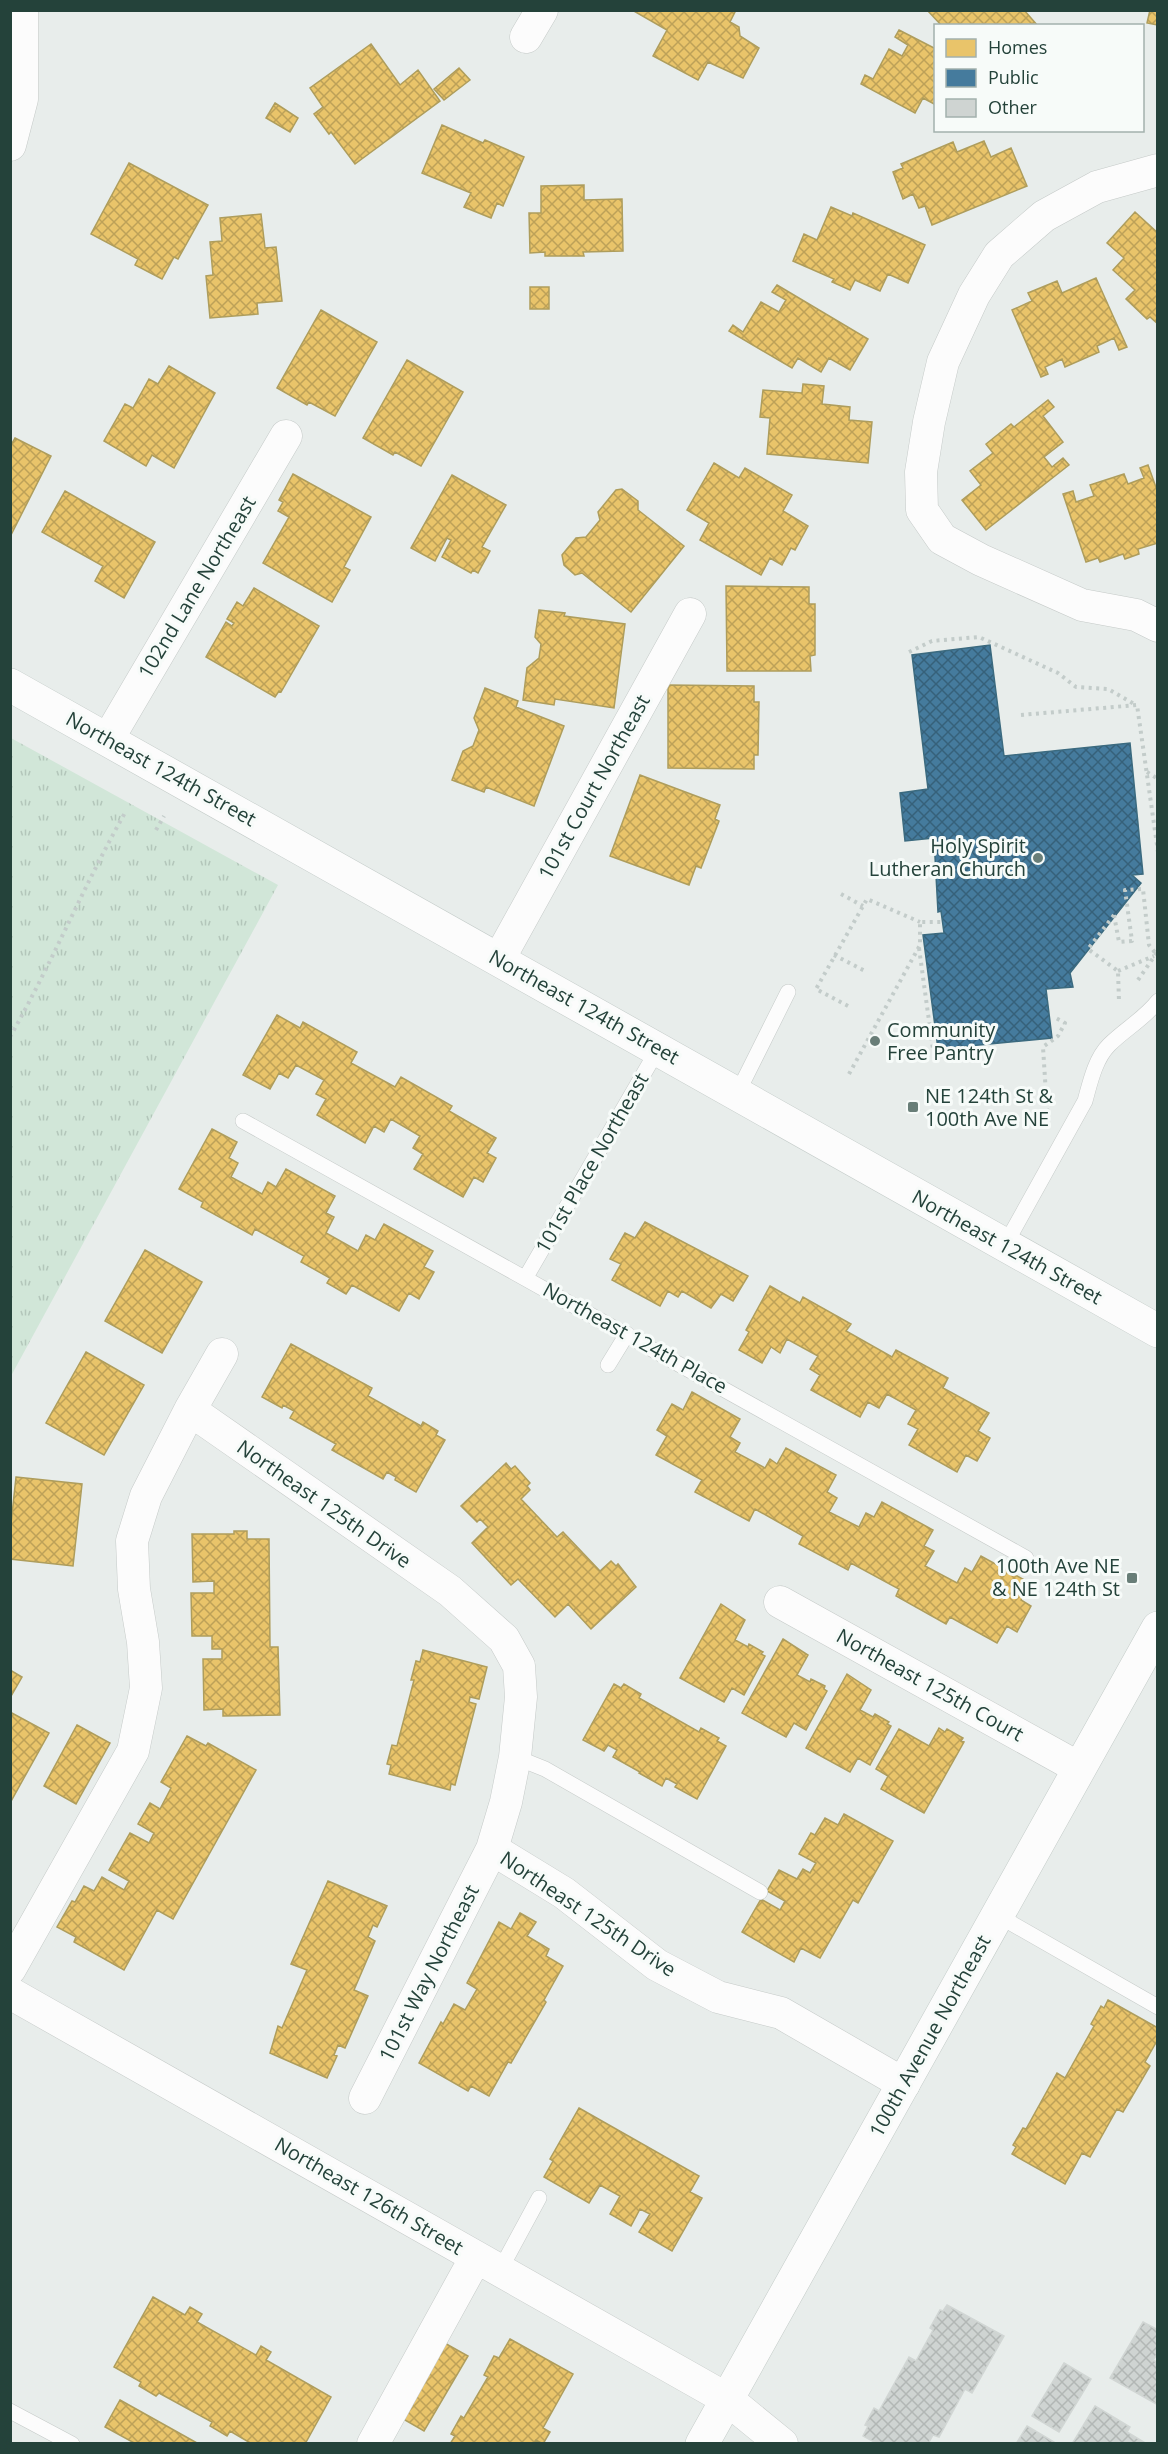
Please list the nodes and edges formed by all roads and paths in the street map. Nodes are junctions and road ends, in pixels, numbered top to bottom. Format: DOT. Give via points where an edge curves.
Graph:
graph roads {
  1 [pos="22,10"];
  2 [pos="542,10"];
  3 [pos="526,37"];
  4 [pos="10,145"];
  5 [pos="1158,170"];
  6 [pos="286,436"];
  7 [pos="690,614"];
  8 [pos="1158,626"];
  9 [pos="909,652"];
  10 [pos="10,685"];
  11 [pos="1137,705"];
  12 [pos="1021,715"];
  13 [pos="108,739"];
  14 [pos="1146,772"];
  15 [pos="1158,779"];
  16 [pos="126,811"];
  17 [pos="164,816"];
  18 [pos="156,830"];
  19 [pos="1158,852"];
  20 [pos="841,894"];
  21 [pos="863,906"];
  22 [pos="920,922"];
  23 [pos="943,922"];
  24 [pos="919,947"];
  25 [pos="1157,954"];
  26 [pos="834,955"];
  27 [pos="499,959"];
  28 [pos="867,972"];
  29 [pos="788,992"];
  30 [pos="1158,1001"];
  31 [pos="848,1006"];
  32 [pos="1054,1017"];
  33 [pos="10,1037"];
  34 [pos="967,1046"];
  35 [pos="658,1049"];
  36 [pos="849,1074"];
  37 [pos="737,1094"];
  38 [pos="1055,1114"];
  39 [pos="243,1121"];
  40 [pos="1005,1245"];
  41 [pos="526,1277"];
  42 [pos="1158,1331"];
  43 [pos="627,1334"];
  44 [pos="222,1354"];
  45 [pos="608,1365"];
  46 [pos="190,1410"];
  47 [pos="1026,1558"];
  48 [pos="780,1602"];
  49 [pos="1158,1628"];
  50 [pos="514,1757"];
  51 [pos="1079,1768"];
  52 [pos="492,1849"];
  53 [pos="760,1892"];
  54 [pos="997,1915"];
  55 [pos="10,1969"];
  56 [pos="10,1993"];
  57 [pos="1158,2007"];
  58 [pos="904,2084"];
  59 [pos="365,2098"];
  60 [pos="539,2198"];
  61 [pos="488,2263"];
  62 [pos="727,2399"];
  63 [pos="10,2411"];
  64 [pos="72,2444"];
  65 [pos="373,2444"];
  66 [pos="702,2444"];
  67 [pos="782,2444"];
  1 -- 4 [label="street" via="22,99"];
  2 -- 3 [label="street"];
  5 -- 8 [label="street" via="1097,187 1044,216 999,255 974,295 943,362 921,472 922,510 942,540 1082,605 1136,615"];
  6 -- 13 [label="street, 102nd Lane Northeast"];
  7 -- 27 [label="street, 101st Court Northeast"];
  9 -- 11 [label="path" via="932,641 979,637 1058,673 1076,687 1108,689"];
  10 -- 13 [label="main road, Northeast 124th Street"];
  11 -- 12 [label="path"];
  11 -- 14 [label="path"];
  13 -- 27 [label="main road, Northeast 124th Street"];
  14 -- 15 [label="path"];
  14 -- 19 [label="path"];
  16 -- 33 [label="path"];
  17 -- 18 [label="path"];
  20 -- 21 [label="path"];
  21 -- 22 [label="path" via="867,898"];
  21 -- 26 [label="path"];
  22 -- 23 [label="path"];
  22 -- 24 [label="path"];
  24 -- 34 [label="path" via="933,1050"];
  24 -- 36 [label="path"];
  25 -- 25 [label="path" via="1149,945 1143,889 1125,890 1132,941 1119,942 1114,915 1088,949 1118,971"];
  26 -- 28 [label="path"];
  26 -- 31 [label="path" via="816,989"];
  27 -- 35 [label="main road, Northeast 124th Street"];
  29 -- 37 [label="lane"];
  30 -- 40 [label="lane" via="1106,1047 1085,1101"];
  32 -- 38 [label="path" via="1065,1023 1058,1036 1043,1047 1047,1110"];
  35 -- 37 [label="main road, Northeast 124th Street"];
  35 -- 41 [label="lane, 101st Place Northeast"];
  37 -- 40 [label="main road, Northeast 124th Street"];
  39 -- 41 [label="lane, Northeast 124th Place"];
  40 -- 42 [label="main road, Northeast 124th Street"];
  41 -- 43 [label="lane, Northeast 124th Place"];
  43 -- 45 [label="lane"];
  43 -- 47 [label="lane, Northeast 124th Place"];
  44 -- 46 [label="street"];
  46 -- 50 [label="street, Northeast 125th Drive" via="450,1591 504,1639 519,1666 521,1697"];
  46 -- 55 [label="street" via="146,1496 132,1541 146,1688 133,1750"];
  48 -- 51 [label="street, Northeast 125th Court"];
  49 -- 51 [label="main road, 100th Avenue Northeast"];
  50 -- 52 [label="street, Northeast 125th Drive"];
  50 -- 53 [label="lane" via="545,1768"];
  51 -- 54 [label="main road, 100th Avenue Northeast"];
  52 -- 58 [label="street, Northeast 125th Drive" via="564,1893 657,1965 718,1997 781,2013"];
  52 -- 59 [label="street, 101st Way Northeast"];
  54 -- 57 [label="lane"];
  54 -- 58 [label="main road, 100th Avenue Northeast"];
  56 -- 61 [label="street, Northeast 126th Street"];
  58 -- 62 [label="main road, 100th Avenue Northeast"];
  60 -- 61 [label="lane"];
  61 -- 62 [label="street, Northeast 126th Street"];
  61 -- 65 [label="street"];
  62 -- 66 [label="main road, 100th Avenue Northeast"];
  62 -- 67 [label="street, Northeast 126th Street"];
  63 -- 64 [label="lane"];
}
